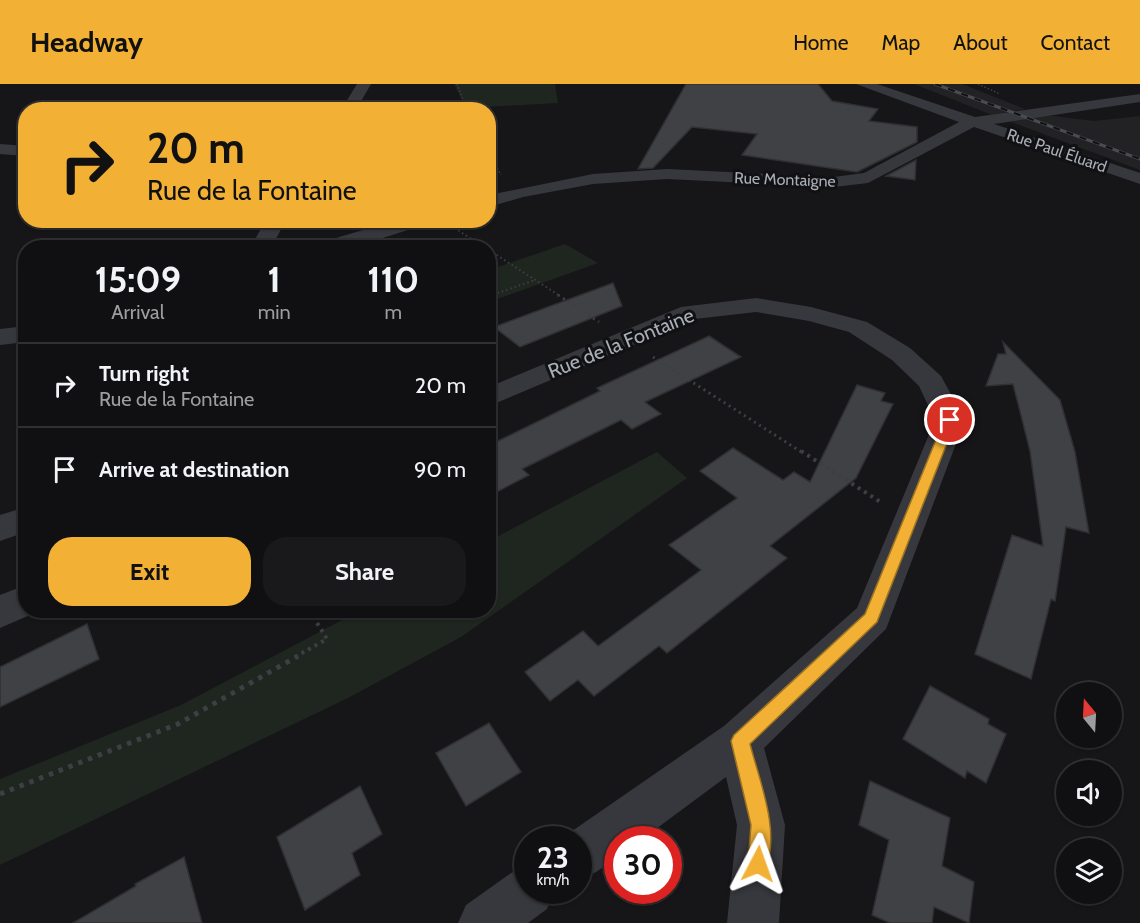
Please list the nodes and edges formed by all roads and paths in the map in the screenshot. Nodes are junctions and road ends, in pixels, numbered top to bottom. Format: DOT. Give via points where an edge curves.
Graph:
graph roads {
  1 [pos="362,84"];
  2 [pos="457,84"];
  3 [pos="863,84"];
  4 [pos="1104,96"];
  5 [pos="1140,98"];
  6 [pos="352,102"];
  7 [pos="464,102"];
  8 [pos="1140,114"];
  9 [pos="973,122"];
  10 [pos="0,149"];
  11 [pos="18,150"];
  12 [pos="1140,179"];
  13 [pos="496,199"];
  14 [pos="393,228"];
  15 [pos="456,228"];
  16 [pos="354,240"];
  17 [pos="473,240"];
  18 [pos="496,255"];
  19 [pos="535,280"];
  20 [pos="496,294"];
  21 [pos="18,335"];
  22 [pos="0,337"];
  23 [pos="625,340"];
  24 [pos="496,393"];
  25 [pos="909,521"];
  26 [pos="18,522"];
  27 [pos="0,528"];
  28 [pos="18,604"];
  29 [pos="0,612"];
  30 [pos="314,618"];
  31 [pos="740,741"];
  32 [pos="0,794"];
  33 [pos="592,846"];
  34 [pos="514,902"];
  35 [pos="484,923"];
  36 [pos="753,923"];
  1 -- 6 [label="street"];
  2 -- 7 [label="path"];
  3 -- 9 [label="street, Rue Paul Éluard"];
  4 -- 5 [label="street, Rue Montaigne"];
  4 -- 8 [label="street"];
  4 -- 9 [label="street, Rue Montaigne" via="1044,111"];
  9 -- 12 [label="street, Rue Paul Éluard"];
  9 -- 13 [label="street, Rue Montaigne" via="868,178 834,182 656,175 593,179"];
  10 -- 11 [label="street"];
  14 -- 16 [label="street"];
  15 -- 17 [label="path"];
  18 -- 19 [label="path"];
  19 -- 20 [label="path"];
  19 -- 23 [label="path"];
  21 -- 22 [label="street"];
  23 -- 24 [label="street, Rue de la Fontaine"];
  23 -- 25 [label="path"];
  23 -- 25 [label="street, Rue de la Fontaine" via="690,312 756,305 849,324 875,337 901,354 931,382 950,420"];
  25 -- 31 [label="street, Rue de la Fontaine" via="872,618"];
  26 -- 27 [label="street"];
  28 -- 29 [label="street"];
  30 -- 32 [label="path" via="327,639 178,724"];
  31 -- 33 [label="street, Rue de la Fontaine"];
  31 -- 36 [label="street" via="761,825"];
  34 -- 35 [label="street"];
}
